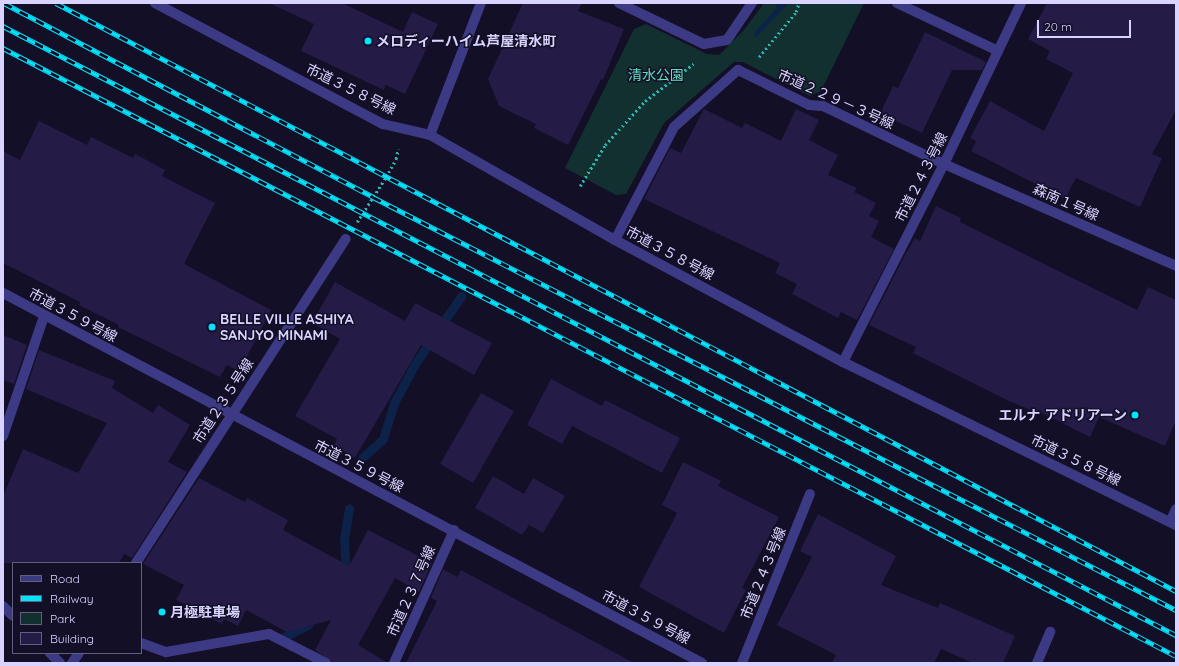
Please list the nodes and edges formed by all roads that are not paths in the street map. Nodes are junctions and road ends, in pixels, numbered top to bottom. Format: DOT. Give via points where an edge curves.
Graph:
graph roads {
  1 [pos="155,3"];
  2 [pos="481,3"];
  3 [pos="619,3"];
  4 [pos="752,3"];
  5 [pos="897,3"];
  6 [pos="1021,3"];
  7 [pos="998,52"];
  8 [pos="430,135"];
  9 [pos="944,164"];
  10 [pos="346,239"];
  11 [pos="616,240"];
  12 [pos="1176,266"];
  13 [pos="3,293"];
  14 [pos="44,316"];
  15 [pos="843,362"];
  16 [pos="230,415"];
  17 [pos="3,436"];
  18 [pos="810,494"];
  19 [pos="1176,509"];
  20 [pos="1173,523"];
  21 [pos="454,530"];
  22 [pos="137,562"];
  23 [pos="3,606"];
  24 [pos="12,615"];
  25 [pos="1050,632"];
  26 [pos="142,643"];
  27 [pos="51,654"];
  28 [pos="78,654"];
  29 [pos="60,663"];
  30 [pos="72,663"];
  31 [pos="326,663"];
  32 [pos="394,663"];
  33 [pos="702,663"];
  34 [pos="742,663"];
  35 [pos="1037,663"];
  1 -- 8 [label="street, 市道３５８号線" via="383,124"];
  2 -- 8 [label="street"];
  3 -- 4 [label="street" via="704,44 728,40"];
  5 -- 7 [label="street"];
  6 -- 7 [label="street, 市道２４３号線"];
  7 -- 9 [label="street, 市道２４３号線"];
  8 -- 11 [label="street, 市道３５８号線"];
  9 -- 11 [label="street, 市道２２９－３号線" via="823,106 809,105 738,70 674,127"];
  9 -- 12 [label="street, 森南１号線"];
  9 -- 15 [label="street, 市道２４３号線"];
  10 -- 16 [label="street, 市道２３５号線"];
  11 -- 15 [label="street, 市道３５８号線"];
  13 -- 14 [label="street, 市道３５９号線"];
  14 -- 16 [label="street, 市道３５９号線"];
  14 -- 17 [label="street"];
  15 -- 20 [label="street, 市道３５８号線"];
  16 -- 21 [label="street, 市道３５９号線"];
  16 -- 22 [label="street, 市道２３５号線"];
  18 -- 34 [label="street, 市道２４３号線"];
  19 -- 20 [label="street"];
  21 -- 32 [label="street, 市道２３７号線"];
  21 -- 33 [label="street, 市道３５９号線"];
  23 -- 24 [label="street"];
  25 -- 35 [label="street"];
  26 -- 31 [label="street" via="166,652 269,634"];
  27 -- 29 [label="street"];
  28 -- 30 [label="street"];
}
